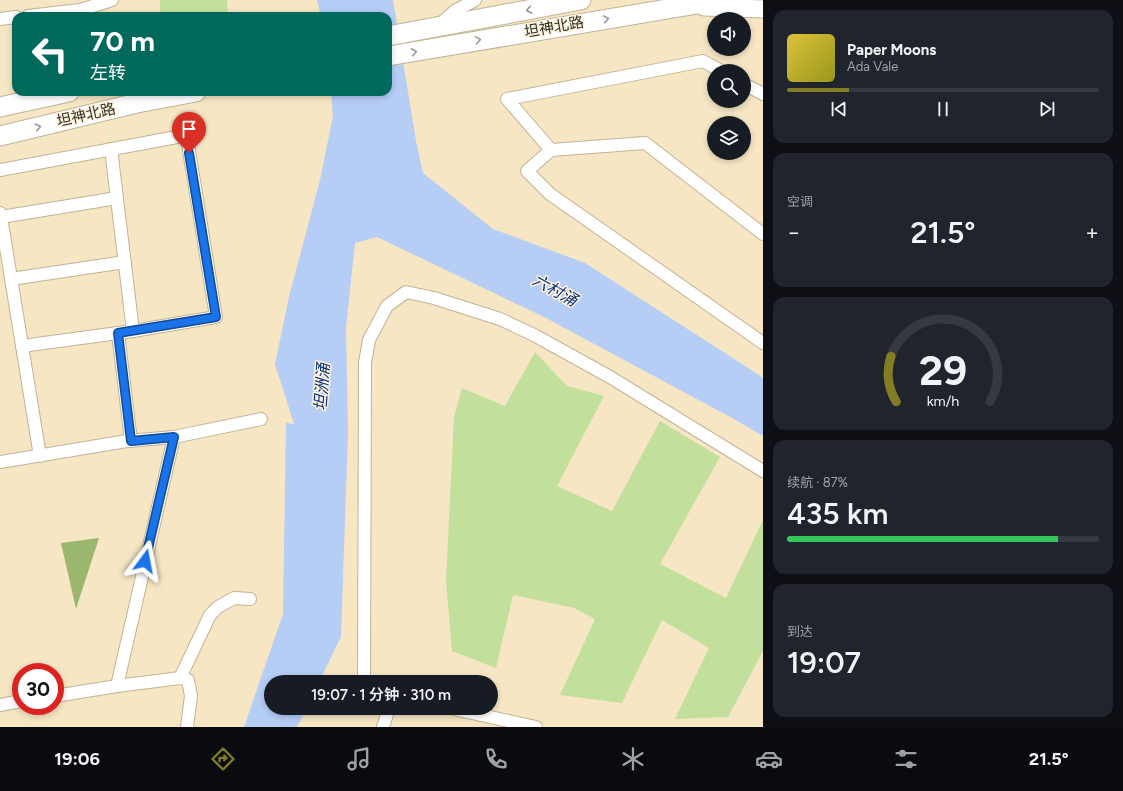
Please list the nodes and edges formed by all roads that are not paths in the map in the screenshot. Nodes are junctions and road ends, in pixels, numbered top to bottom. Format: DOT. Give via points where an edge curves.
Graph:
graph roads {
  1 [pos="112,0"];
  2 [pos="475,0"];
  3 [pos="581,0"];
  4 [pos="721,0"];
  5 [pos="682,6"];
  6 [pos="763,9"];
  7 [pos="63,12"];
  8 [pos="12,18"];
  9 [pos="0,19"];
  10 [pos="437,27"];
  11 [pos="392,35"];
  12 [pos="392,55"];
  13 [pos="708,64"];
  14 [pos="751,88"];
  15 [pos="763,94"];
  16 [pos="51,96"];
  17 [pos="175,96"];
  18 [pos="0,107"];
  19 [pos="0,136"];
  20 [pos="111,149"];
  21 [pos="551,150"];
  22 [pos="0,170"];
  23 [pos="117,198"];
  24 [pos="0,213"];
  25 [pos="0,216"];
  26 [pos="763,234"];
  27 [pos="125,262"];
  28 [pos="11,279"];
  29 [pos="133,331"];
  30 [pos="118,333"];
  31 [pos="763,343"];
  32 [pos="22,346"];
  33 [pos="261,419"];
  34 [pos="174,437"];
  35 [pos="131,441"];
  36 [pos="40,456"];
  37 [pos="0,462"];
  38 [pos="763,470"];
  39 [pos="250,599"];
  40 [pos="364,675"];
  41 [pos="180,678"];
  42 [pos="116,686"];
  43 [pos="64,695"];
  44 [pos="12,703"];
  45 [pos="0,705"];
  46 [pos="387,715"];
  47 [pos="481,715"];
  48 [pos="187,727"];
  49 [pos="383,727"];
  50 [pos="536,727"];
  1 -- 7 [label="street" via="80,10"];
  2 -- 10 [label="street" via="455,11"];
  3 -- 10 [label="main road, 坦神北路, one-way"];
  4 -- 5 [label="main road, 坦神北路"];
  5 -- 6 [label="main road"];
  12 -- 5 [label="main road, 坦神北路, one-way"];
  8 -- 9 [label="street"];
  10 -- 11 [label="main road, 坦神北路"];
  13 -- 21 [label="street" via="703,61 507,99"];
  14 -- 15 [label="street"];
  16 -- 18 [label="main road, 坦神北路"];
  19 -- 17 [label="main road, 坦神北路, one-way"];
  20 -- 22 [label="street"];
  20 -- 23 [label="street"];
  20 -- 29 [label="street" via="182,136 186,138 216,317"];
  21 -- 26 [label="street" via="645,143"];
  21 -- 31 [label="street" via="528,171 550,194"];
  23 -- 25 [label="street"];
  23 -- 27 [label="street"];
  24 -- 25 [label="street"];
  25 -- 28 [label="street"];
  27 -- 28 [label="street"];
  27 -- 29 [label="street"];
  28 -- 32 [label="street"];
  29 -- 30 [label="street"];
  30 -- 32 [label="street"];
  30 -- 35 [label="street"];
  32 -- 36 [label="street"];
  33 -- 34 [label="street"];
  34 -- 35 [label="street"];
  34 -- 42 [label="street"];
  35 -- 36 [label="street"];
  36 -- 37 [label="street"];
  38 -- 40 [label="street" via="610,377 534,335 500,319 406,292 387,306 369,340 365,363"];
  39 -- 41 [label="street" via="234,598 210,615"];
  41 -- 42 [label="street"];
  41 -- 48 [label="street" via="188,680 191,696"];
  42 -- 43 [label="street"];
  44 -- 45 [label="street"];
  46 -- 49 [label="street"];
  47 -- 50 [label="street"];
}
